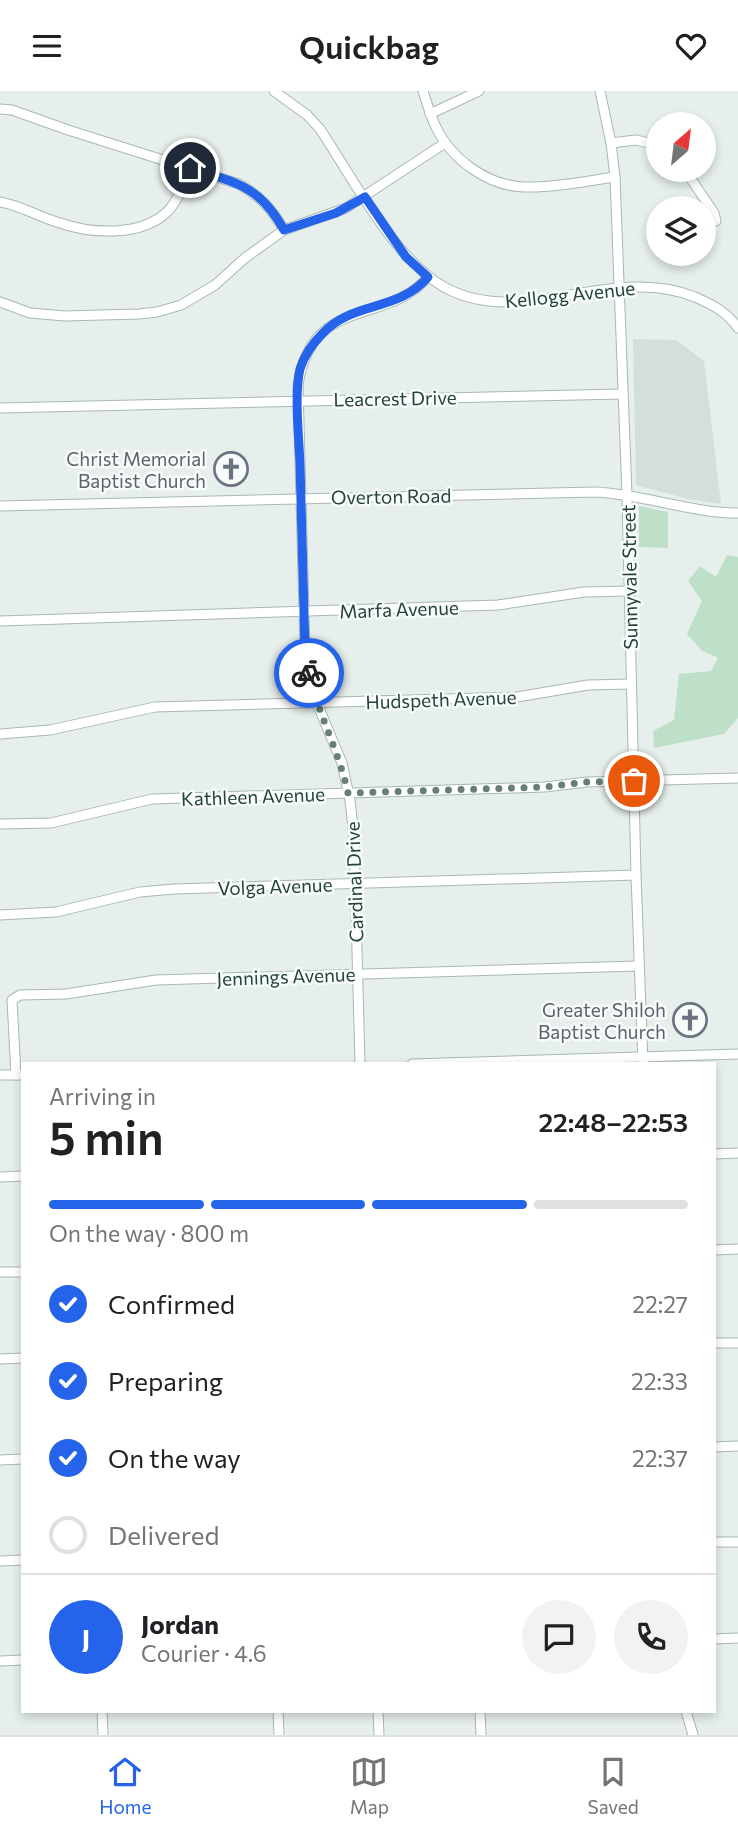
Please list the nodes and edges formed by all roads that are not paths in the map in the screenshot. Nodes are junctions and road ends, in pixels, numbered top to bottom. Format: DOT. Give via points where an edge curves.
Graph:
graph roads {
  1 [pos="274,91"];
  2 [pos="424,91"];
  3 [pos="479,91"];
  4 [pos="600,91"];
  5 [pos="0,109"];
  6 [pos="430,114"];
  7 [pos="646,142"];
  8 [pos="445,143"];
  9 [pos="611,143"];
  10 [pos="190,168"];
  11 [pos="615,177"];
  12 [pos="365,197"];
  13 [pos="0,202"];
  14 [pos="284,230"];
  15 [pos="428,277"];
  16 [pos="620,288"];
  17 [pos="0,302"];
  18 [pos="738,328"];
  19 [pos="622,394"];
  20 [pos="299,400"];
  21 [pos="0,408"];
  22 [pos="627,495"];
  23 [pos="301,499"];
  24 [pos="0,506"];
  25 [pos="738,513"];
  26 [pos="629,591"];
  27 [pos="303,612"];
  28 [pos="0,621"];
  29 [pos="631,684"];
  30 [pos="317,704"];
  31 [pos="0,733"];
  32 [pos="738,778"];
  33 [pos="634,781"];
  34 [pos="348,793"];
  35 [pos="0,824"];
  36 [pos="636,876"];
  37 [pos="355,884"];
  38 [pos="0,915"];
  39 [pos="638,966"];
  40 [pos="357,974"];
  41 [pos="738,1054"];
  42 [pos="643,1061"];
  43 [pos="360,1062"];
  44 [pos="566,1062"];
  45 [pos="0,1075"];
  46 [pos="19,1075"];
  47 [pos="738,1153"];
  48 [pos="716,1154"];
  49 [pos="21,1176"];
  50 [pos="0,1177"];
  51 [pos="738,1249"];
  52 [pos="716,1250"];
  53 [pos="0,1272"];
  54 [pos="21,1272"];
  55 [pos="716,1343"];
  56 [pos="738,1343"];
  57 [pos="21,1358"];
  58 [pos="0,1359"];
  59 [pos="738,1446"];
  60 [pos="716,1447"];
  61 [pos="21,1459"];
  62 [pos="0,1460"];
  63 [pos="716,1542"];
  64 [pos="738,1542"];
  65 [pos="21,1560"];
  66 [pos="0,1561"];
  67 [pos="738,1638"];
  68 [pos="716,1639"];
  69 [pos="21,1660"];
  70 [pos="0,1661"];
  71 [pos="102,1713"];
  72 [pos="278,1713"];
  73 [pos="378,1713"];
  74 [pos="480,1713"];
  75 [pos="688,1713"];
  76 [pos="103,1735"];
  77 [pos="279,1735"];
  78 [pos="379,1735"];
  79 [pos="481,1735"];
  80 [pos="693,1735"];
  1 -- 12 [label="street, Kellogg Avenue" via="320,129"];
  2 -- 6 [label="street"];
  3 -- 6 [label="street"];
  4 -- 9 [label="street, Sunnyvale Street"];
  5 -- 10 [label="street"];
  6 -- 8 [label="street"];
  7 -- 9 [label="street"];
  8 -- 11 [label="street" via="473,169 503,185 526,188"];
  8 -- 12 [label="street"];
  9 -- 11 [label="street, Sunnyvale Street"];
  10 -- 13 [label="street" via="167,211 131,229 73,226"];
  10 -- 14 [label="street" via="256,193"];
  11 -- 16 [label="street, Sunnyvale Street"];
  12 -- 14 [label="street" via="336,213"];
  12 -- 15 [label="street, Kellogg Avenue" via="406,257"];
  14 -- 17 [label="street" via="198,296 157,312 50,316"];
  15 -- 16 [label="street, Kellogg Avenue" via="466,296 496,302"];
  15 -- 20 [label="street, Cardinal Drive" via="411,294 357,312 326,330 301,368"];
  16 -- 18 [label="street, Kellogg Avenue" via="657,287 685,293 725,312"];
  16 -- 19 [label="street, Sunnyvale Street"];
  19 -- 20 [label="street, Leacrest Drive"];
  19 -- 22 [label="street, Sunnyvale Street"];
  20 -- 21 [label="street, Leacrest Drive"];
  20 -- 23 [label="street, Cardinal Drive"];
  22 -- 23 [label="street, Overton Road" via="581,492"];
  22 -- 25 [label="street, Overton Road"];
  22 -- 26 [label="street, Sunnyvale Street"];
  23 -- 24 [label="street, Overton Road"];
  23 -- 27 [label="street, Cardinal Drive"];
  26 -- 27 [label="street, Marfa Avenue" via="584,592 498,605"];
  26 -- 29 [label="street, Sunnyvale Street"];
  27 -- 28 [label="street, Marfa Avenue"];
  27 -- 30 [label="street, Cardinal Drive" via="306,658"];
  29 -- 30 [label="street, Hudspeth Avenue" via="588,685 517,697"];
  29 -- 33 [label="street, Sunnyvale Street"];
  30 -- 31 [label="street, Hudspeth Avenue" via="156,707 50,730"];
  30 -- 34 [label="street, Cardinal Drive" via="337,748"];
  32 -- 33 [label="street, Kathleen Avenue"];
  33 -- 34 [label="street, Kathleen Avenue"];
  33 -- 36 [label="street, Sunnyvale Street"];
  34 -- 35 [label="street, Kathleen Avenue" via="152,799 51,823"];
  34 -- 37 [label="street, Cardinal Drive"];
  36 -- 37 [label="street, Volga Avenue"];
  36 -- 39 [label="street, Sunnyvale Street"];
  37 -- 38 [label="street, Volga Avenue" via="157,890 56,912"];
  37 -- 40 [label="street, Cardinal Drive"];
  39 -- 40 [label="street, Jennings Avenue"];
  39 -- 42 [label="street, Sunnyvale Street"];
  40 -- 43 [label="street, Cardinal Drive"];
  40 -- 46 [label="street, Jennings Avenue" via="156,980 66,994 20,995 12,1000"];
  41 -- 42 [label="street"];
  42 -- 44 [label="street"];
  45 -- 46 [label="street"];
  47 -- 48 [label="street"];
  49 -- 50 [label="street"];
  51 -- 52 [label="street"];
  53 -- 54 [label="street"];
  55 -- 56 [label="street"];
  57 -- 58 [label="street"];
  59 -- 60 [label="street"];
  61 -- 62 [label="street"];
  63 -- 64 [label="street"];
  65 -- 66 [label="street"];
  67 -- 68 [label="street"];
  69 -- 70 [label="street"];
  71 -- 76 [label="street"];
  72 -- 77 [label="street"];
  73 -- 78 [label="street"];
  74 -- 79 [label="street"];
  75 -- 80 [label="street"];
}
